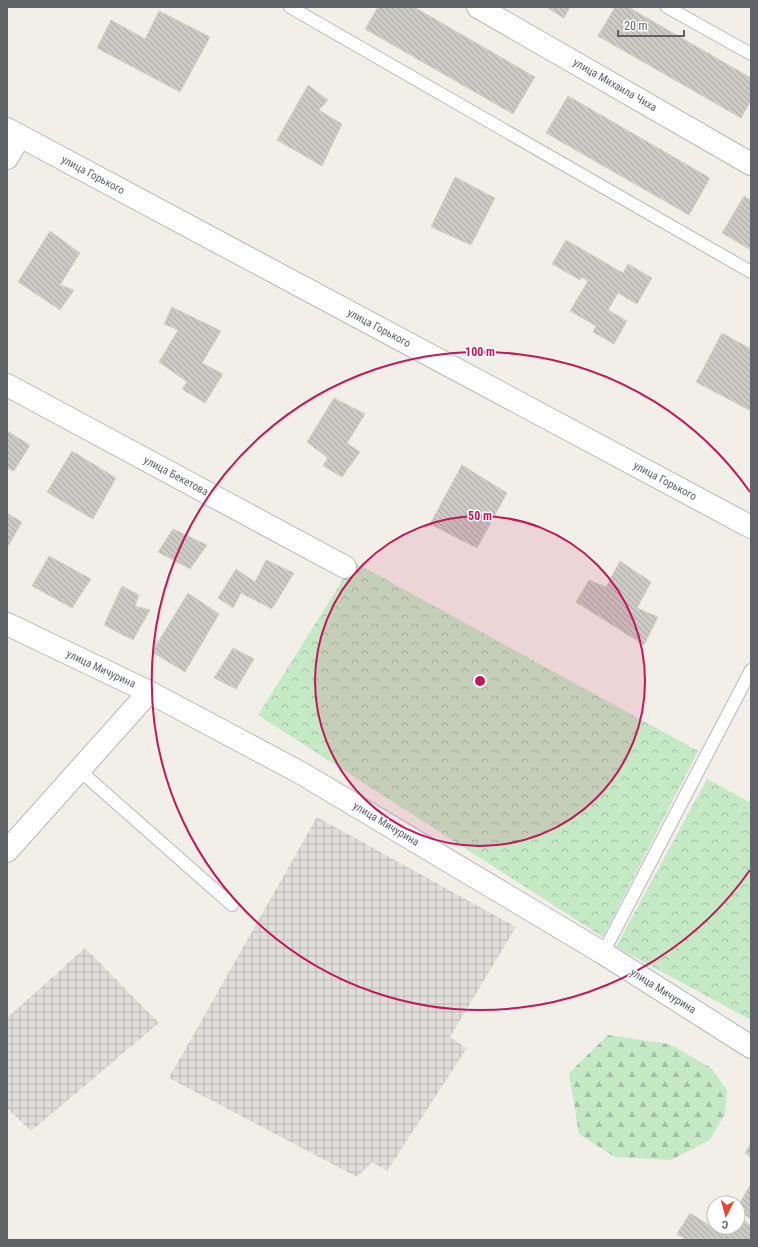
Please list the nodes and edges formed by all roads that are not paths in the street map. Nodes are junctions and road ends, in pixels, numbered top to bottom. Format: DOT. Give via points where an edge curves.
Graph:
graph roads {
  1 [pos="290,7"];
  2 [pos="478,7"];
  3 [pos="667,7"];
  4 [pos="751,54"];
  5 [pos="14,132"];
  6 [pos="7,158"];
  7 [pos="751,164"];
  8 [pos="751,272"];
  9 [pos="7,384"];
  10 [pos="751,528"];
  11 [pos="345,567"];
  12 [pos="7,624"];
  13 [pos="751,670"];
  14 [pos="149,692"];
  15 [pos="79,770"];
  16 [pos="7,851"];
  17 [pos="232,905"];
  18 [pos="602,953"];
  19 [pos="751,1047"];
  1 -- 8 [label="lane"];
  2 -- 7 [label="street, улица Михаила Чиха"];
  3 -- 4 [label="lane"];
  5 -- 6 [label="street"];
  5 -- 10 [label="street, улица Горького"];
  9 -- 11 [label="street, улица Бекетова"];
  12 -- 14 [label="street, улица Мичурина"];
  13 -- 18 [label="lane"];
  14 -- 15 [label="street"];
  14 -- 18 [label="street, улица Мичурина" via="301,773"];
  15 -- 16 [label="street"];
  15 -- 17 [label="lane"];
  18 -- 19 [label="street, улица Мичурина"];
}
